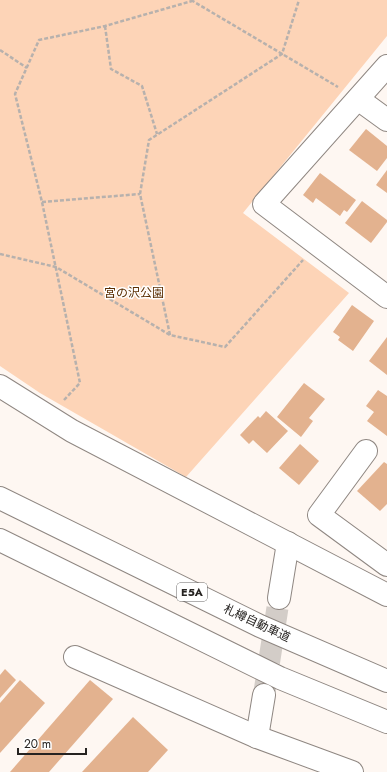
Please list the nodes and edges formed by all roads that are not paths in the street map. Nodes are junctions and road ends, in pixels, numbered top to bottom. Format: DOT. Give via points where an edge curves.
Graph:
graph roads {
  1 [pos="387,66"];
  2 [pos="358,99"];
  3 [pos="387,120"];
  4 [pos="387,297"];
  5 [pos="0,386"];
  6 [pos="366,451"];
  7 [pos="0,498"];
  8 [pos="0,540"];
  9 [pos="288,543"];
  10 [pos="387,565"];
  11 [pos="387,595"];
  12 [pos="279,598"];
  13 [pos="75,657"];
  14 [pos="387,680"];
  15 [pos="264,696"];
  16 [pos="387,722"];
  17 [pos="257,736"];
  18 [pos="352,772"];
  1 -- 2 [label="main road"];
  2 -- 3 [label="main road"];
  2 -- 4 [label="main road" via="264,204"];
  5 -- 9 [label="main road" via="72,431"];
  6 -- 10 [label="main road" via="319,515"];
  7 -- 14 [label="main road, 札樽自動車道 / E5A" via="260,626"];
  8 -- 16 [label="main road" via="280,678"];
  9 -- 11 [label="main road"];
  9 -- 12 [label="main road"];
  13 -- 17 [label="main road"];
  15 -- 17 [label="main road"];
  17 -- 18 [label="main road"];
}
